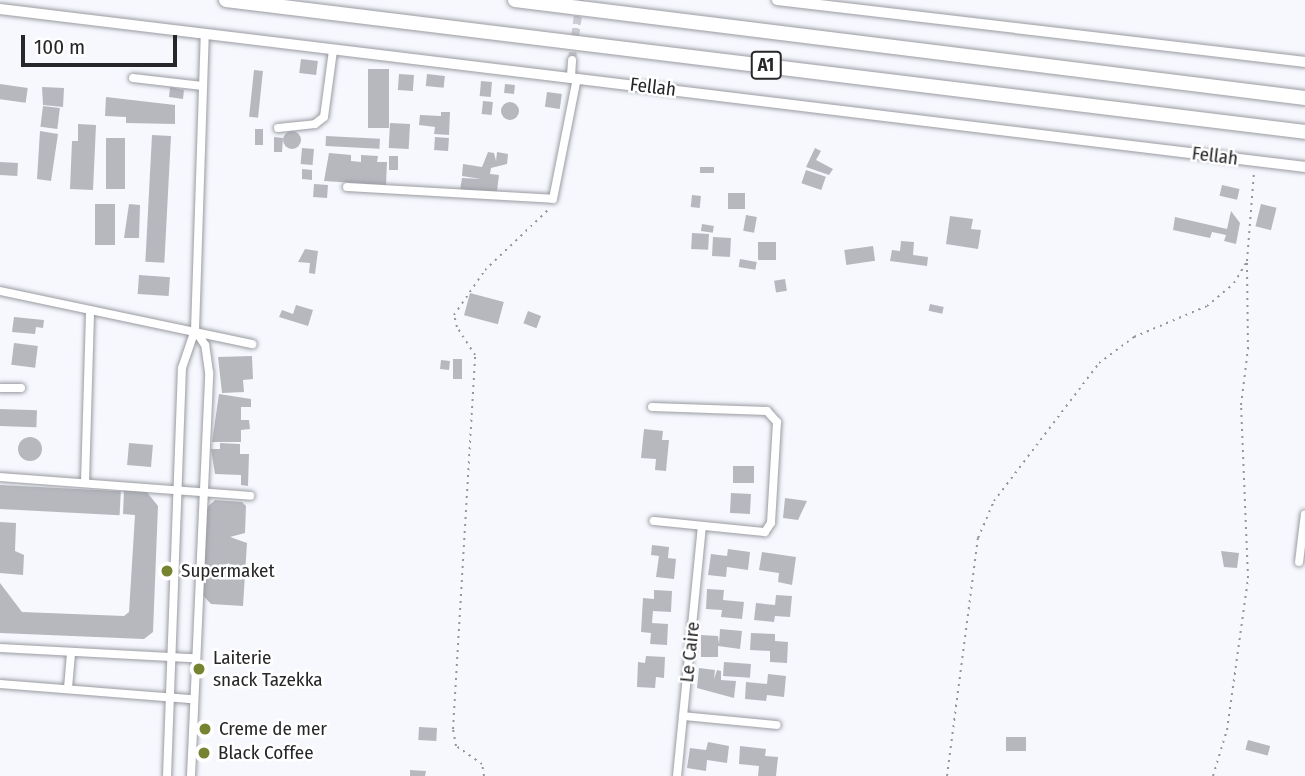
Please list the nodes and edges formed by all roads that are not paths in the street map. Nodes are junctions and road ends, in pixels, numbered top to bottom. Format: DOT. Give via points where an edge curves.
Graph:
graph roads {
  1 [pos="226,0"];
  2 [pos="516,0"];
  3 [pos="777,0"];
  4 [pos="0,9"];
  5 [pos="205,35"];
  6 [pos="333,50"];
  7 [pos="572,60"];
  8 [pos="1305,62"];
  9 [pos="574,77"];
  10 [pos="133,78"];
  11 [pos="203,86"];
  12 [pos="1305,98"];
  13 [pos="278,128"];
  14 [pos="1305,132"];
  15 [pos="1305,167"];
  16 [pos="347,187"];
  17 [pos="0,291"];
  18 [pos="90,310"];
  19 [pos="195,330"];
  20 [pos="252,344"];
  21 [pos="0,388"];
  22 [pos="21,388"];
  23 [pos="652,407"];
  24 [pos="0,477"];
  25 [pos="85,482"];
  26 [pos="178,490"];
  27 [pos="202,492"];
  28 [pos="250,496"];
  29 [pos="1305,514"];
  30 [pos="653,522"];
  31 [pos="702,527"];
  32 [pos="1300,562"];
  33 [pos="0,648"];
  34 [pos="71,652"];
  35 [pos="170,657"];
  36 [pos="194,658"];
  37 [pos="0,684"];
  38 [pos="68,688"];
  39 [pos="169,697"];
  40 [pos="192,699"];
  41 [pos="683,716"];
  42 [pos="777,725"];
  43 [pos="167,776"];
  44 [pos="191,776"];
  45 [pos="677,776"];
  1 -- 14 [label="highway, A1"];
  2 -- 12 [label="highway, A1"];
  3 -- 8 [label="street"];
  4 -- 5 [label="street, Fellah"];
  5 -- 6 [label="street, Fellah"];
  5 -- 11 [label="street"];
  6 -- 9 [label="street, Fellah"];
  6 -- 13 [label="street" via="324,117 315,124"];
  7 -- 9 [label="street"];
  9 -- 15 [label="street, Fellah"];
  9 -- 16 [label="street" via="553,199"];
  10 -- 11 [label="street"];
  11 -- 19 [label="street"];
  17 -- 18 [label="street"];
  18 -- 19 [label="street"];
  18 -- 25 [label="street"];
  19 -- 20 [label="street"];
  19 -- 26 [label="street" via="183,360"];
  19 -- 27 [label="street" via="209,363"];
  21 -- 22 [label="street"];
  23 -- 31 [label="street" via="767,411 777,422 768,528 756,534"];
  24 -- 25 [label="street"];
  25 -- 26 [label="street"];
  26 -- 27 [label="street"];
  26 -- 35 [label="street"];
  27 -- 28 [label="street"];
  27 -- 36 [label="street"];
  29 -- 32 [label="street"];
  30 -- 31 [label="street"];
  31 -- 41 [label="street, Le Caire"];
  33 -- 34 [label="street"];
  34 -- 35 [label="street"];
  34 -- 38 [label="street"];
  35 -- 36 [label="street"];
  35 -- 39 [label="street"];
  36 -- 40 [label="street"];
  37 -- 38 [label="street"];
  38 -- 39 [label="street"];
  39 -- 40 [label="street"];
  39 -- 43 [label="street"];
  40 -- 44 [label="street"];
  41 -- 42 [label="street"];
  41 -- 45 [label="street, Le Caire"];
}
